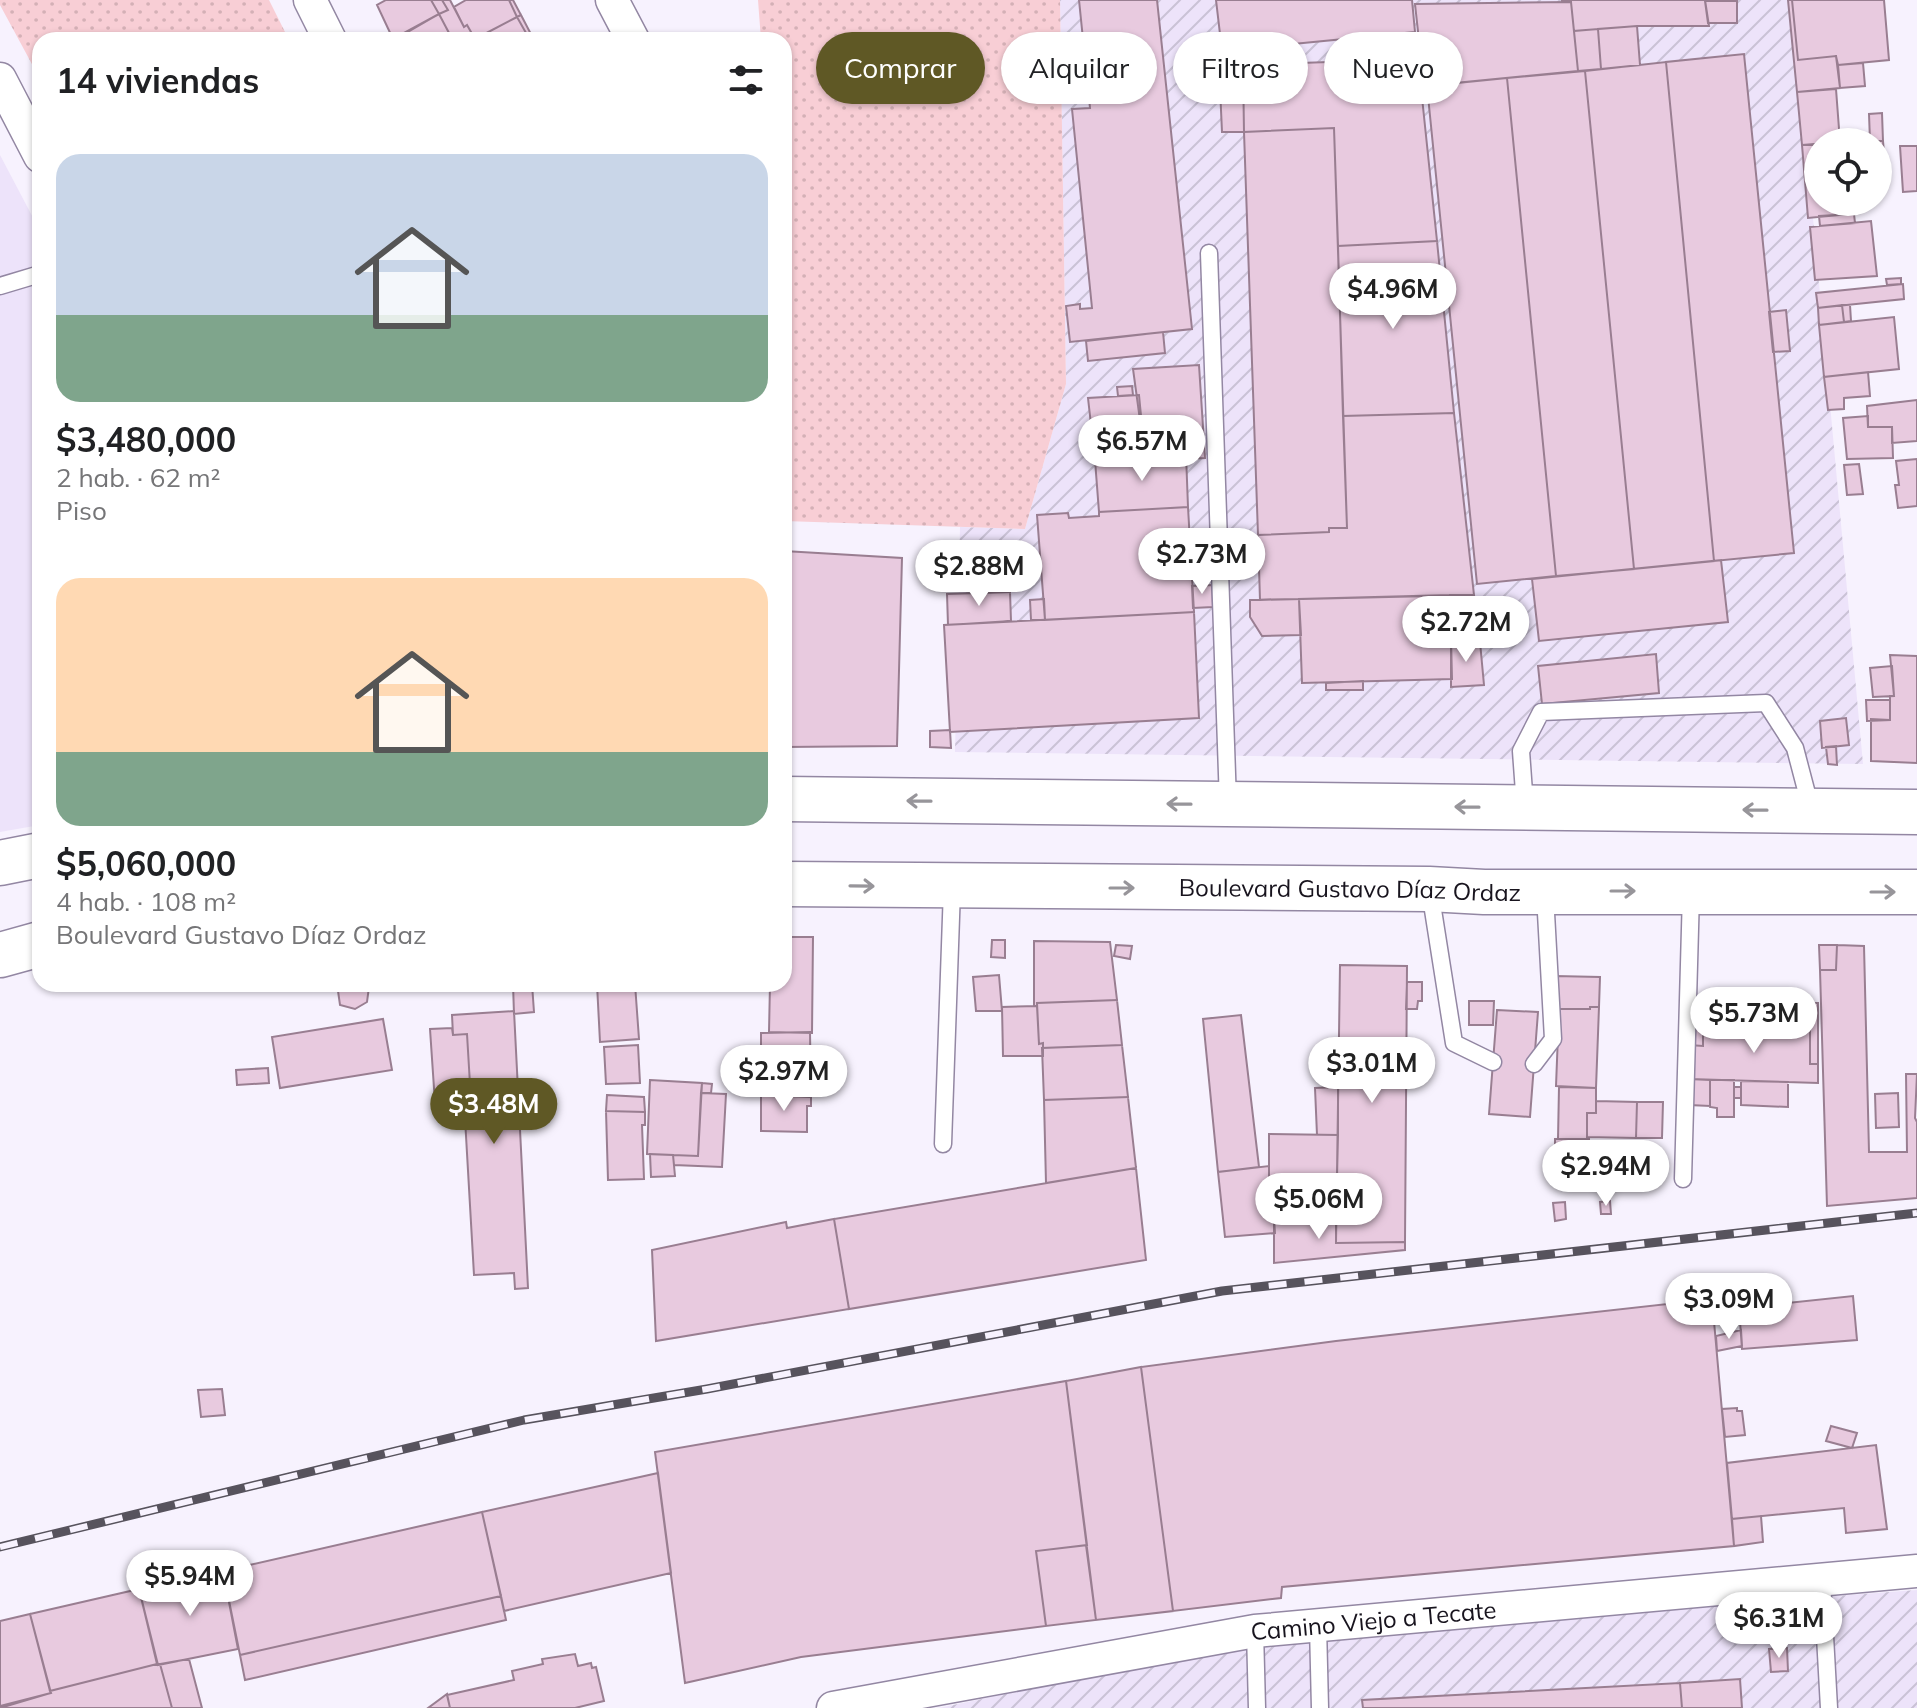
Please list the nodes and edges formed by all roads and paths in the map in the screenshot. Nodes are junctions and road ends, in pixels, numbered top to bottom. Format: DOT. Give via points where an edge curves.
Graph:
graph roads {
  1 [pos="310,0"];
  2 [pos="612,0"];
  3 [pos="326,32"];
  4 [pos="629,32"];
  5 [pos="0,79"];
  6 [pos="32,141"];
  7 [pos="1209,253"];
  8 [pos="32,276"];
  9 [pos="0,286"];
  10 [pos="792,799"];
  11 [pos="1228,804"];
  12 [pos="1525,807"];
  13 [pos="1811,810"];
  14 [pos="1917,812"];
  15 [pos="32,857"];
  16 [pos="0,863"];
  17 [pos="792,884"];
  18 [pos="952,887"];
  19 [pos="1429,889"];
  20 [pos="1545,891"];
  21 [pos="1691,891"];
  22 [pos="1917,892"];
  23 [pos="32,946"];
  24 [pos="0,955"];
  25 [pos="1493,1062"];
  26 [pos="1534,1064"];
  27 [pos="943,1144"];
  28 [pos="1683,1179"];
  29 [pos="1917,1571"];
  30 [pos="1822,1582"];
  31 [pos="1318,1626"];
  32 [pos="1255,1631"];
  33 [pos="897,1702"];
  34 [pos="833,1708"];
  35 [pos="1257,1708"];
  36 [pos="1320,1708"];
  37 [pos="1829,1708"];
  1 -- 3 [label="street"];
  2 -- 4 [label="street"];
  5 -- 6 [label="street"];
  7 -- 11 [label="lane"];
  8 -- 9 [label="lane"];
  11 -- 10 [label="main road, one-way"];
  12 -- 11 [label="main road, one-way"];
  13 -- 12 [label="main road, one-way"];
  12 -- 13 [label="lane" via="1521,751 1541,712 1766,703 1795,748"];
  13 -- 14 [label="main road"];
  15 -- 16 [label="main road"];
  17 -- 18 [label="main road, Boulevard Gustavo Díaz Ordaz, one-way"];
  18 -- 19 [label="main road, Boulevard Gustavo Díaz Ordaz, one-way"];
  18 -- 27 [label="lane"];
  19 -- 20 [label="main road, Boulevard Gustavo Díaz Ordaz"];
  19 -- 25 [label="lane" via="1454,1043"];
  20 -- 21 [label="main road, Boulevard Gustavo Díaz Ordaz, one-way"];
  20 -- 26 [label="lane" via="1553,1039"];
  21 -- 22 [label="main road, Boulevard Gustavo Díaz Ordaz, one-way"];
  21 -- 28 [label="lane"];
  23 -- 24 [label="main road"];
  29 -- 30 [label="street, Camino Viejo a Tecate"];
  30 -- 31 [label="street, Camino Viejo a Tecate"];
  30 -- 37 [label="lane"];
  31 -- 32 [label="street, Camino Viejo a Tecate"];
  31 -- 36 [label="lane"];
  32 -- 33 [label="street, Camino Viejo a Tecate"];
  32 -- 35 [label="lane"];
  33 -- 34 [label="street, Camino Viejo a Tecate"];
}
